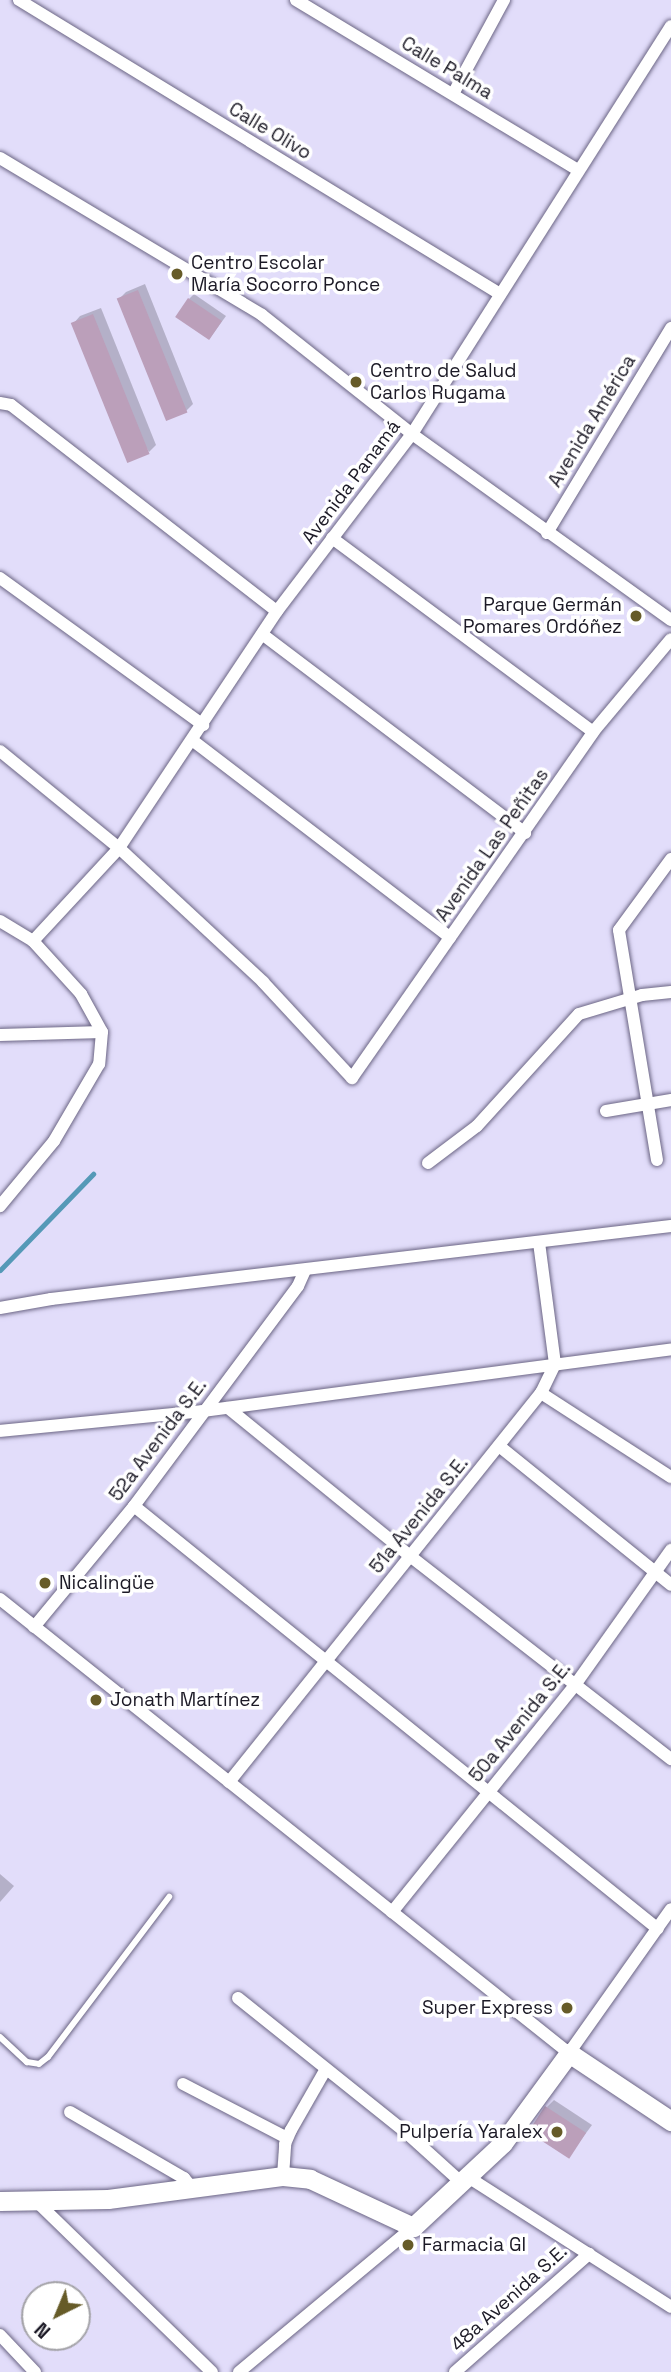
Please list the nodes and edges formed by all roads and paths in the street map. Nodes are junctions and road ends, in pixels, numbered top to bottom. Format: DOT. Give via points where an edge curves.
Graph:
graph roads {
  1 [pos="19,0"];
  2 [pos="296,0"];
  3 [pos="504,0"];
  4 [pos="671,26"];
  5 [pos="453,94"];
  6 [pos="0,158"];
  7 [pos="578,170"];
  8 [pos="500,294"];
  9 [pos="671,328"];
  10 [pos="0,403"];
  11 [pos="412,434"];
  12 [pos="547,533"];
  13 [pos="332,538"];
  14 [pos="0,578"];
  15 [pos="277,611"];
  16 [pos="671,620"];
  17 [pos="262,634"];
  18 [pos="671,639"];
  19 [pos="202,725"];
  20 [pos="593,732"];
  21 [pos="192,740"];
  22 [pos="0,751"];
  23 [pos="524,833"];
  24 [pos="119,848"];
  25 [pos="671,859"];
  26 [pos="666,872"];
  27 [pos="0,921"];
  28 [pos="450,937"];
  29 [pos="33,941"];
  30 [pos="671,992"];
  31 [pos="631,998"];
  32 [pos="102,1032"];
  33 [pos="0,1035"];
  34 [pos="671,1100"];
  35 [pos="648,1103"];
  36 [pos="606,1111"];
  37 [pos="657,1160"];
  38 [pos="428,1163"];
  39 [pos="0,1206"];
  40 [pos="671,1226"];
  41 [pos="539,1242"];
  42 [pos="305,1270"];
  43 [pos="0,1308"];
  44 [pos="671,1349"];
  45 [pos="555,1364"];
  46 [pos="541,1393"];
  47 [pos="228,1408"];
  48 [pos="204,1411"];
  49 [pos="0,1431"];
  50 [pos="499,1446"];
  51 [pos="671,1477"];
  52 [pos="134,1506"];
  53 [pos="671,1550"];
  54 [pos="410,1556"];
  55 [pos="656,1573"];
  56 [pos="671,1585"];
  57 [pos="0,1599"];
  58 [pos="34,1627"];
  59 [pos="326,1662"];
  60 [pos="575,1685"];
  61 [pos="671,1759"];
  62 [pos="229,1782"];
  63 [pos="488,1791"];
  64 [pos="169,1897"];
  65 [pos="671,1909"];
  66 [pos="392,1912"];
  67 [pos="657,1929"];
  68 [pos="238,1998"];
  69 [pos="0,2037"];
  70 [pos="569,2053"];
  71 [pos="326,2069"];
  72 [pos="183,2084"];
  73 [pos="70,2112"];
  74 [pos="671,2121"];
  75 [pos="287,2138"];
  76 [pos="283,2176"];
  77 [pos="465,2180"];
  78 [pos="192,2188"];
  79 [pos="0,2201"];
  80 [pos="37,2202"];
  81 [pos="413,2227"];
  82 [pos="589,2254"];
  83 [pos="671,2307"];
  84 [pos="0,2335"];
  85 [pos="247,2370"];
  86 [pos="35,2372"];
  87 [pos="212,2372"];
  88 [pos="455,2372"];
  1 -- 8 [label="street, Calle Olivo"];
  2 -- 5 [label="street, Calle Palma"];
  3 -- 5 [label="street"];
  4 -- 7 [label="street, Avenida Panamá"];
  5 -- 7 [label="street, Calle Palma"];
  6 -- 11 [label="street" via="262,315"];
  7 -- 8 [label="street, Avenida Panamá"];
  8 -- 11 [label="street, Avenida Panamá"];
  9 -- 12 [label="street, Avenida América"];
  10 -- 15 [label="street" via="11,405"];
  11 -- 12 [label="street"];
  11 -- 13 [label="street, Avenida Panamá"];
  12 -- 16 [label="street"];
  13 -- 15 [label="street, Avenida Panamá"];
  13 -- 20 [label="street"];
  14 -- 19 [label="street"];
  15 -- 17 [label="street, Avenida Panamá"];
  17 -- 19 [label="street, Avenida Panamá"];
  17 -- 23 [label="street"];
  18 -- 20 [label="street, Avenida Las Peñitas"];
  19 -- 21 [label="street, Avenida Panamá"];
  20 -- 23 [label="street, Avenida Las Peñitas"];
  21 -- 24 [label="street, Avenida Panamá"];
  21 -- 28 [label="street"];
  22 -- 24 [label="street"];
  23 -- 28 [label="street, Avenida Las Peñitas"];
  24 -- 28 [label="street, Avenida Las Peñitas" via="263,982 352,1078"];
  24 -- 29 [label="street, Avenida Panamá"];
  25 -- 26 [label="street"];
  26 -- 31 [label="street" via="619,930"];
  27 -- 29 [label="street"];
  29 -- 32 [label="street" via="81,994"];
  30 -- 31 [label="street"];
  31 -- 35 [label="street"];
  31 -- 38 [label="street" via="579,1014 477,1126"];
  32 -- 33 [label="street"];
  32 -- 39 [label="street" via="99,1063 61,1130"];
  34 -- 35 [label="street"];
  35 -- 36 [label="street"];
  35 -- 37 [label="street"];
  40 -- 41 [label="street"];
  41 -- 42 [label="street"];
  41 -- 45 [label="street"];
  42 -- 43 [label="street"];
  42 -- 48 [label="street, 52a Avenida S.E." via="299,1286"];
  44 -- 45 [label="street"];
  45 -- 46 [label="street, 51a Avenida S.E."];
  45 -- 47 [label="street"];
  46 -- 50 [label="street, 51a Avenida S.E."];
  46 -- 51 [label="street"];
  47 -- 48 [label="street"];
  47 -- 54 [label="street"];
  48 -- 49 [label="street"];
  48 -- 52 [label="street, 52a Avenida S.E."];
  50 -- 54 [label="street, 51a Avenida S.E."];
  50 -- 55 [label="street"];
  52 -- 58 [label="street, 52a Avenida S.E."];
  52 -- 59 [label="street"];
  53 -- 55 [label="street, 50a Avenida S.E."];
  54 -- 59 [label="street, 51a Avenida S.E."];
  54 -- 60 [label="street"];
  55 -- 56 [label="street"];
  55 -- 60 [label="street, 50a Avenida S.E."];
  57 -- 58 [label="street"];
  58 -- 62 [label="street"];
  59 -- 62 [label="street, 51a Avenida S.E."];
  59 -- 63 [label="street"];
  60 -- 61 [label="street"];
  60 -- 63 [label="street, 50a Avenida S.E."];
  62 -- 66 [label="street"];
  63 -- 66 [label="street, 50a Avenida S.E."];
  63 -- 67 [label="street"];
  64 -- 69 [label="lane" via="48,2057 39,2064 27,2062"];
  65 -- 67 [label="street"];
  66 -- 70 [label="street"];
  67 -- 70 [label="street"];
  68 -- 71 [label="street"];
  70 -- 74 [label="street"];
  70 -- 77 [label="street" via="503,2143"];
  71 -- 75 [label="street"];
  71 -- 77 [label="street"];
  72 -- 75 [label="street"];
  73 -- 78 [label="street" via="184,2178"];
  75 -- 76 [label="street"];
  76 -- 78 [label="street"];
  76 -- 81 [label="street" via="310,2179"];
  77 -- 81 [label="street"];
  77 -- 82 [label="street"];
  78 -- 80 [label="street"];
  79 -- 80 [label="street"];
  80 -- 87 [label="street"];
  81 -- 85 [label="street"];
  82 -- 83 [label="street"];
  82 -- 88 [label="street, 48a Avenida S.E."];
  84 -- 86 [label="street"];
}
